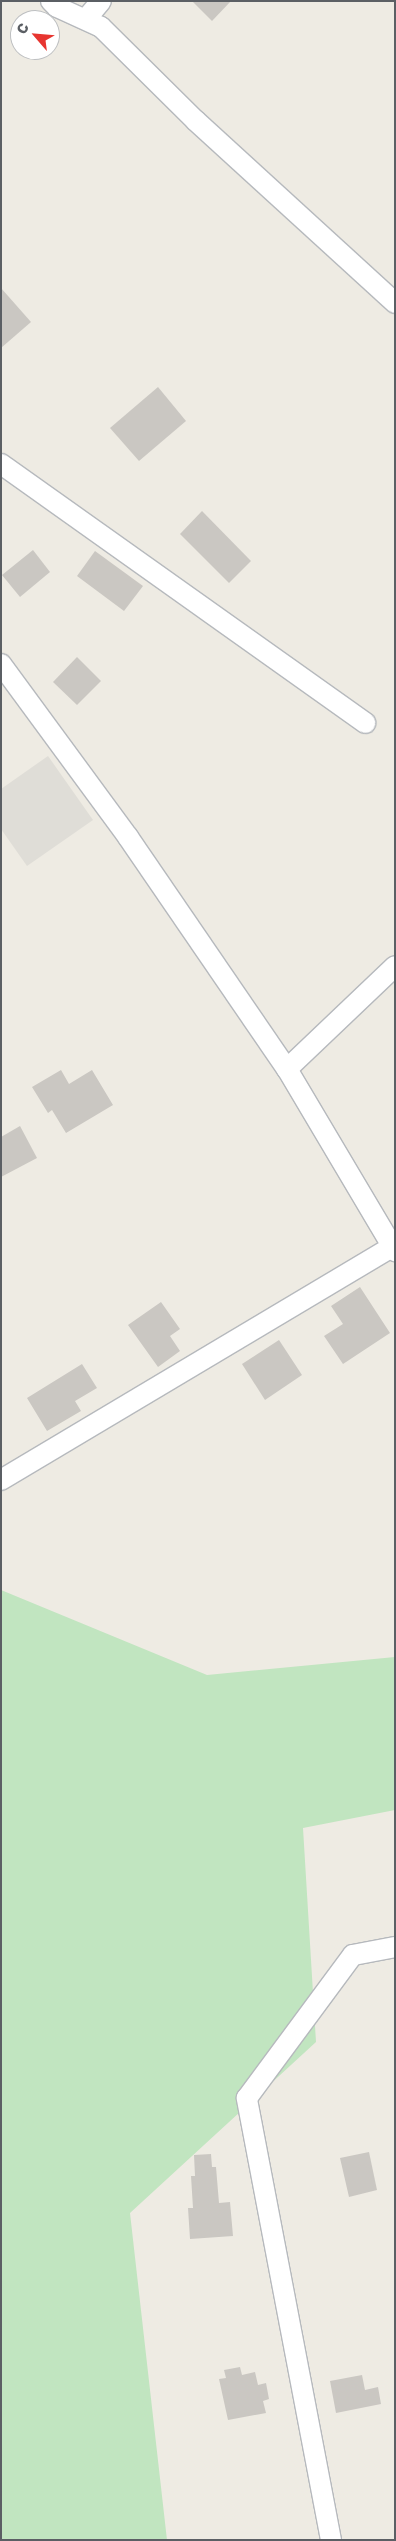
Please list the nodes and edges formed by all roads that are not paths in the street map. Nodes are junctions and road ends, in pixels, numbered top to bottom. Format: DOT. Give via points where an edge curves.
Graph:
graph roads {
  1 [pos="51,1"];
  2 [pos="101,1"];
  3 [pos="86,19"];
  4 [pos="395,303"];
  5 [pos="1,464"];
  6 [pos="1,664"];
  7 [pos="366,723"];
  8 [pos="395,966"];
  9 [pos="286,1069"];
  10 [pos="394,1249"];
  11 [pos="1,1480"];
  12 [pos="395,1947"];
  13 [pos="331,2540"];
  1 -- 3 [label="street" via="57,7"];
  2 -- 3 [label="street"];
  3 -- 4 [label="street" via="101,27 196,121"];
  5 -- 7 [label="street"];
  6 -- 9 [label="street" via="128,837"];
  8 -- 9 [label="street"];
  9 -- 10 [label="street"];
  10 -- 11 [label="street"];
  12 -- 13 [label="street" via="353,1955 247,2098"];
}
